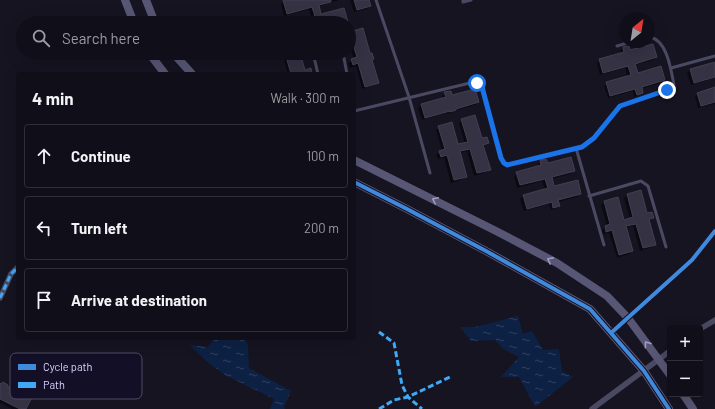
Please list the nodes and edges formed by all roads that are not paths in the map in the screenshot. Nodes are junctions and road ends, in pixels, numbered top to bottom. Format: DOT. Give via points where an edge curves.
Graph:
graph roads {
  1 [pos="125,0"];
  2 [pos="146,0"];
  3 [pos="376,0"];
  4 [pos="463,0"];
  5 [pos="470,0"];
  6 [pos="131,16"];
  7 [pos="152,16"];
  8 [pos="655,40"];
  9 [pos="715,56"];
  10 [pos="154,60"];
  11 [pos="179,60"];
  12 [pos="315,60"];
  13 [pos="344,60"];
  14 [pos="671,68"];
  15 [pos="163,72"];
  16 [pos="190,72"];
  17 [pos="318,72"];
  18 [pos="347,72"];
  19 [pos="409,97"];
  20 [pos="356,110"];
  21 [pos="576,148"];
  22 [pos="356,161"];
  23 [pos="430,173"];
  24 [pos="356,183"];
  25 [pos="590,196"];
  26 [pos="715,231"];
  27 [pos="604,246"];
  28 [pos="666,247"];
  29 [pos="16,269"];
  30 [pos="0,298"];
  31 [pos="628,318"];
  32 [pos="715,320"];
  33 [pos="703,327"];
  34 [pos="611,333"];
  35 [pos="667,353"];
  36 [pos="659,359"];
  37 [pos="644,371"];
  38 [pos="667,371"];
  39 [pos="685,397"];
  40 [pos="592,409"];
  41 [pos="669,409"];
  42 [pos="693,409"];
  1 -- 6 [label="street"];
  2 -- 7 [label="street"];
  3 -- 19 [label="lane"];
  4 -- 5 [label="lane"];
  8 -- 14 [label="lane" via="662,43"];
  9 -- 14 [label="lane"];
  10 -- 15 [label="street"];
  11 -- 16 [label="street"];
  12 -- 17 [label="lane"];
  13 -- 18 [label="lane"];
  14 -- 21 [label="lane" via="674,85 667,90 620,106 594,138 582,147"];
  19 -- 20 [label="lane"];
  19 -- 21 [label="lane" via="477,83 482,87 501,158 507,165"];
  19 -- 23 [label="lane"];
  21 -- 25 [label="lane"];
  31 -- 22 [label="street, one-way" via="607,296 557,263"];
  24 -- 34 [label="street" via="590,309"];
  25 -- 27 [label="lane"];
  25 -- 28 [label="lane" via="641,182 646,184"];
  26 -- 31 [label="street" via="692,260"];
  29 -- 30 [label="street"];
  31 -- 34 [label="street"];
  36 -- 31 [label="street, one-way"];
  32 -- 33 [label="street"];
  34 -- 37 [label="street"];
  35 -- 36 [label="street"];
  36 -- 37 [label="street"];
  36 -- 38 [label="street"];
  37 -- 40 [label="street"];
  37 -- 41 [label="street"];
  39 -- 42 [label="street"];
}
